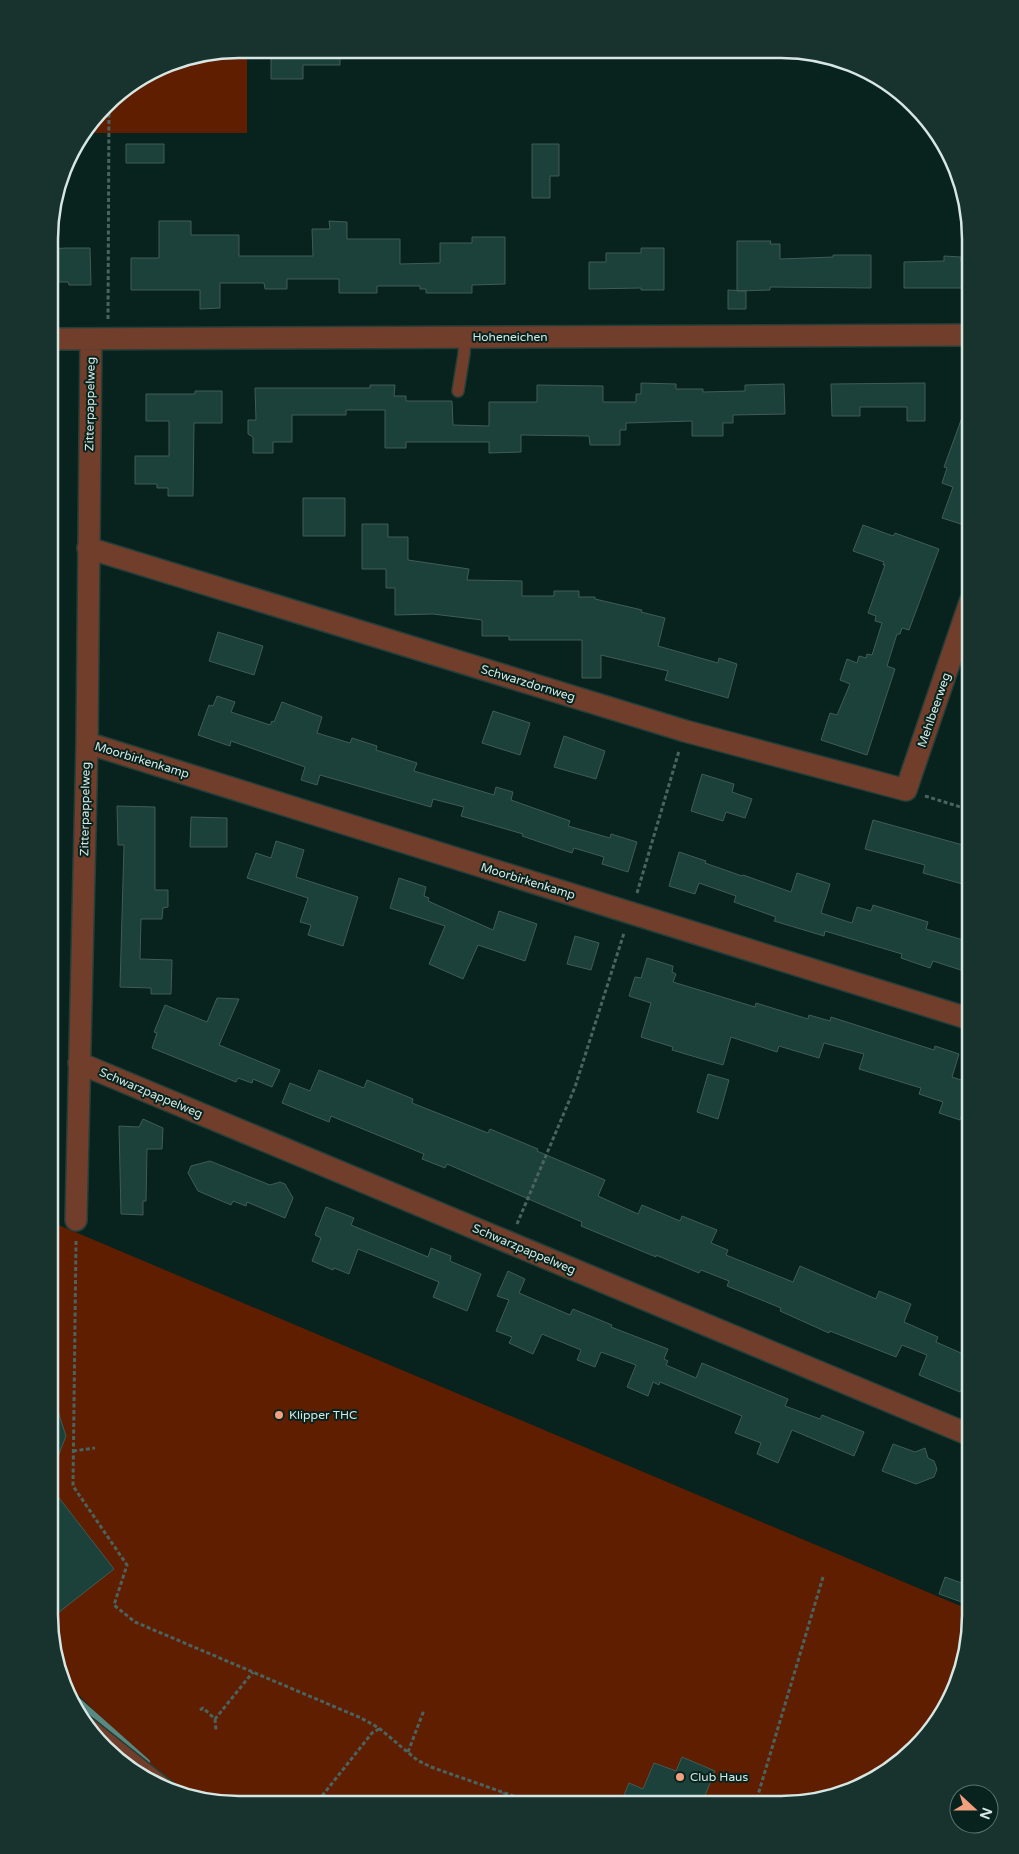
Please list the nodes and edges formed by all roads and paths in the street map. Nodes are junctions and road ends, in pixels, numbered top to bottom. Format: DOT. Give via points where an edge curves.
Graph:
graph roads {
  1 [pos="109,112"];
  2 [pos="962,335"];
  3 [pos="464,337"];
  4 [pos="58,339"];
  5 [pos="100,339"];
  6 [pos="458,391"];
  7 [pos="88,548"];
  8 [pos="962,626"];
  9 [pos="685,731"];
  10 [pos="87,743"];
  11 [pos="906,790"];
  12 [pos="962,808"];
  13 [pos="631,912"];
  14 [pos="962,1016"];
  15 [pos="79,1063"];
  16 [pos="76,1220"];
  17 [pos="509,1243"];
  18 [pos="962,1432"];
  19 [pos="95,1448"];
  20 [pos="73,1451"];
  21 [pos="823,1577"];
  22 [pos="253,1672"];
  23 [pos="200,1710"];
  24 [pos="424,1710"];
  25 [pos="215,1719"];
  26 [pos="380,1728"];
  27 [pos="216,1730"];
  28 [pos="408,1752"];
  29 [pos="504,1792"];
  30 [pos="323,1796"];
  31 [pos="501,1796"];
  32 [pos="516,1796"];
  33 [pos="758,1796"];
  1 -- 5 [label="path"];
  2 -- 3 [label="street, Hoheneichen"];
  3 -- 5 [label="street, Hoheneichen"];
  3 -- 6 [label="lane"];
  4 -- 5 [label="street, Hoheneichen"];
  5 -- 7 [label="street, Zitterpappelweg"];
  7 -- 9 [label="street, Schwarzdornweg"];
  7 -- 10 [label="street, Zitterpappelweg"];
  8 -- 11 [label="street, Mehlbeerweg"];
  9 -- 11 [label="street, Schwarzdornweg"];
  9 -- 13 [label="path"];
  10 -- 13 [label="street, Moorbirkenkamp"];
  10 -- 15 [label="street, Zitterpappelweg"];
  11 -- 12 [label="path"];
  13 -- 14 [label="street, Moorbirkenkamp"];
  13 -- 17 [label="path" via="575,1087"];
  15 -- 16 [label="street, Zitterpappelweg"];
  15 -- 17 [label="street, Schwarzpappelweg"];
  16 -- 20 [label="path"];
  17 -- 18 [label="street, Schwarzpappelweg"];
  19 -- 20 [label="path"];
  20 -- 22 [label="path" via="73,1486 127,1565 114,1605 135,1622"];
  21 -- 33 [label="path"];
  22 -- 25 [label="path"];
  22 -- 26 [label="path"];
  23 -- 25 [label="path" via="203,1708"];
  24 -- 28 [label="path"];
  25 -- 27 [label="path"];
  26 -- 28 [label="path"];
  26 -- 30 [label="path" via="372,1733"];
  28 -- 29 [label="path" via="430,1767"];
  29 -- 31 [label="path"];
  29 -- 32 [label="path"];
}
